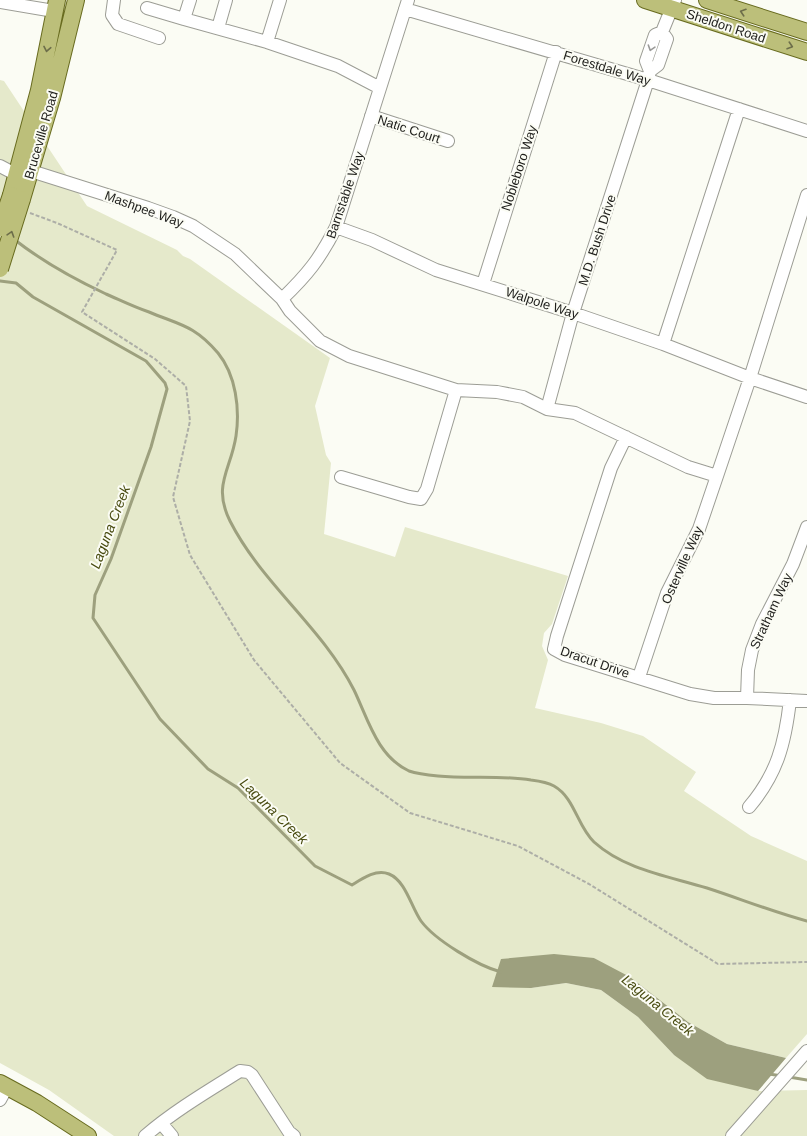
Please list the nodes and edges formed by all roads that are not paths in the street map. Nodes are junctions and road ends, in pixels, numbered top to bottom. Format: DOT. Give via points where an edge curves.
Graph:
graph roads {
  1 [pos="76,0"];
  2 [pos="114,0"];
  3 [pos="190,0"];
  4 [pos="226,0"];
  5 [pos="280,0"];
  6 [pos="646,0"];
  7 [pos="707,0"];
  8 [pos="3,3"];
  9 [pos="407,4"];
  10 [pos="674,4"];
  11 [pos="56,6"];
  12 [pos="147,8"];
  13 [pos="184,19"];
  14 [pos="218,28"];
  15 [pos="807,32"];
  16 [pos="159,38"];
  17 [pos="267,42"];
  18 [pos="556,52"];
  19 [pos="807,52"];
  20 [pos="649,76"];
  21 [pos="380,88"];
  22 [pos="739,109"];
  23 [pos="371,116"];
  24 [pos="807,131"];
  25 [pos="448,141"];
  26 [pos="0,166"];
  27 [pos="24,173"];
  28 [pos="807,195"];
  29 [pos="21,202"];
  30 [pos="336,227"];
  31 [pos="0,228"];
  32 [pos="0,269"];
  33 [pos="483,284"];
  34 [pos="282,299"];
  35 [pos="573,313"];
  36 [pos="663,344"];
  37 [pos="750,378"];
  38 [pos="456,390"];
  39 [pos="807,397"];
  40 [pos="547,409"];
  41 [pos="626,437"];
  42 [pos="717,476"];
  43 [pos="341,477"];
  44 [pos="807,527"];
  45 [pos="639,677"];
  46 [pos="747,698"];
  47 [pos="790,700"];
  48 [pos="807,701"];
  49 [pos="748,807"];
  50 [pos="807,1051"];
  51 [pos="807,1062"];
  52 [pos="2,1090"];
  53 [pos="755,1115"];
  54 [pos="161,1123"];
  55 [pos="88,1136"];
  56 [pos="146,1136"];
  57 [pos="172,1136"];
  58 [pos="294,1136"];
  59 [pos="732,1136"];
  60 [pos="743,1136"];
  1 -- 27 [label="main road, Bruceville Road" via="52,98"];
  2 -- 16 [label="street" via="112,15 118,24"];
  3 -- 13 [label="street"];
  4 -- 14 [label="street"];
  5 -- 17 [label="street"];
  6 -- 10 [label="main road, Sheldon Road"];
  15 -- 7 [label="main road, Sheldon Road, one-way"];
  8 -- 11 [label="street"];
  9 -- 18 [label="street, Forestdale Way"];
  9 -- 21 [label="street, Barnstable Way"];
  10 -- 19 [label="main road, Sheldon Road, one-way"];
  10 -- 20 [label="street, M.D. Bush Drive" via="662,32 667,39 665,46 658,65"];
  11 -- 27 [label="main road, Bruceville Road, one-way"];
  12 -- 13 [label="street"];
  13 -- 14 [label="street"];
  14 -- 17 [label="street"];
  17 -- 21 [label="street" via="338,66"];
  18 -- 20 [label="street, Forestdale Way"];
  18 -- 33 [label="street, Nobleboro Way"];
  20 -- 22 [label="street, Forestdale Way"];
  20 -- 35 [label="street, M.D. Bush Drive"];
  21 -- 23 [label="street, Barnstable Way"];
  22 -- 24 [label="street, Forestdale Way"];
  22 -- 36 [label="street"];
  23 -- 25 [label="street, Natic Court"];
  23 -- 30 [label="street, Barnstable Way"];
  26 -- 27 [label="street, Mashpee Way"];
  27 -- 29 [label="main road, Bruceville Road"];
  27 -- 34 [label="street, Mashpee Way" via="148,208 193,226 235,254"];
  28 -- 37 [label="street"];
  29 -- 31 [label="main road, Bruceville Road, bridge"];
  32 -- 29 [label="main road, Bruceville Road, one-way, bridge"];
  30 -- 33 [label="street, Walpole Way" via="386,246 436,270"];
  30 -- 34 [label="street, Barnstable Way" via="320,257 306,276"];
  33 -- 35 [label="street, Walpole Way"];
  34 -- 38 [label="street" via="306,329 333,349"];
  35 -- 36 [label="street, Walpole Way"];
  35 -- 40 [label="street, M.D. Bush Drive"];
  36 -- 37 [label="street, Walpole Way"];
  37 -- 39 [label="street, Walpole Way"];
  37 -- 42 [label="street"];
  38 -- 40 [label="street" via="497,392 523,397"];
  38 -- 43 [label="street" via="427,489 420,499"];
  40 -- 41 [label="street" via="575,413"];
  41 -- 42 [label="street" via="688,467"];
  41 -- 45 [label="street, Dracut Drive" via="610,468 554,649 565,655"];
  42 -- 45 [label="street, Osterville Way" via="699,529 667,593"];
  44 -- 46 [label="street, Stratham Way" via="793,564 762,624 752,650"];
  45 -- 46 [label="street, Dracut Drive" via="690,694 714,698"];
  46 -- 47 [label="street, Dracut Drive"];
  47 -- 48 [label="street, Dracut Drive"];
  47 -- 49 [label="street" via="783,746 776,766 765,786"];
  50 -- 53 [label="street"];
  51 -- 53 [label="street"];
  52 -- 55 [label="main road"];
  53 -- 59 [label="street"];
  53 -- 60 [label="street"];
  54 -- 56 [label="street"];
  54 -- 57 [label="street"];
  54 -- 58 [label="street" via="240,1071 244,1071 252,1075"];
}
